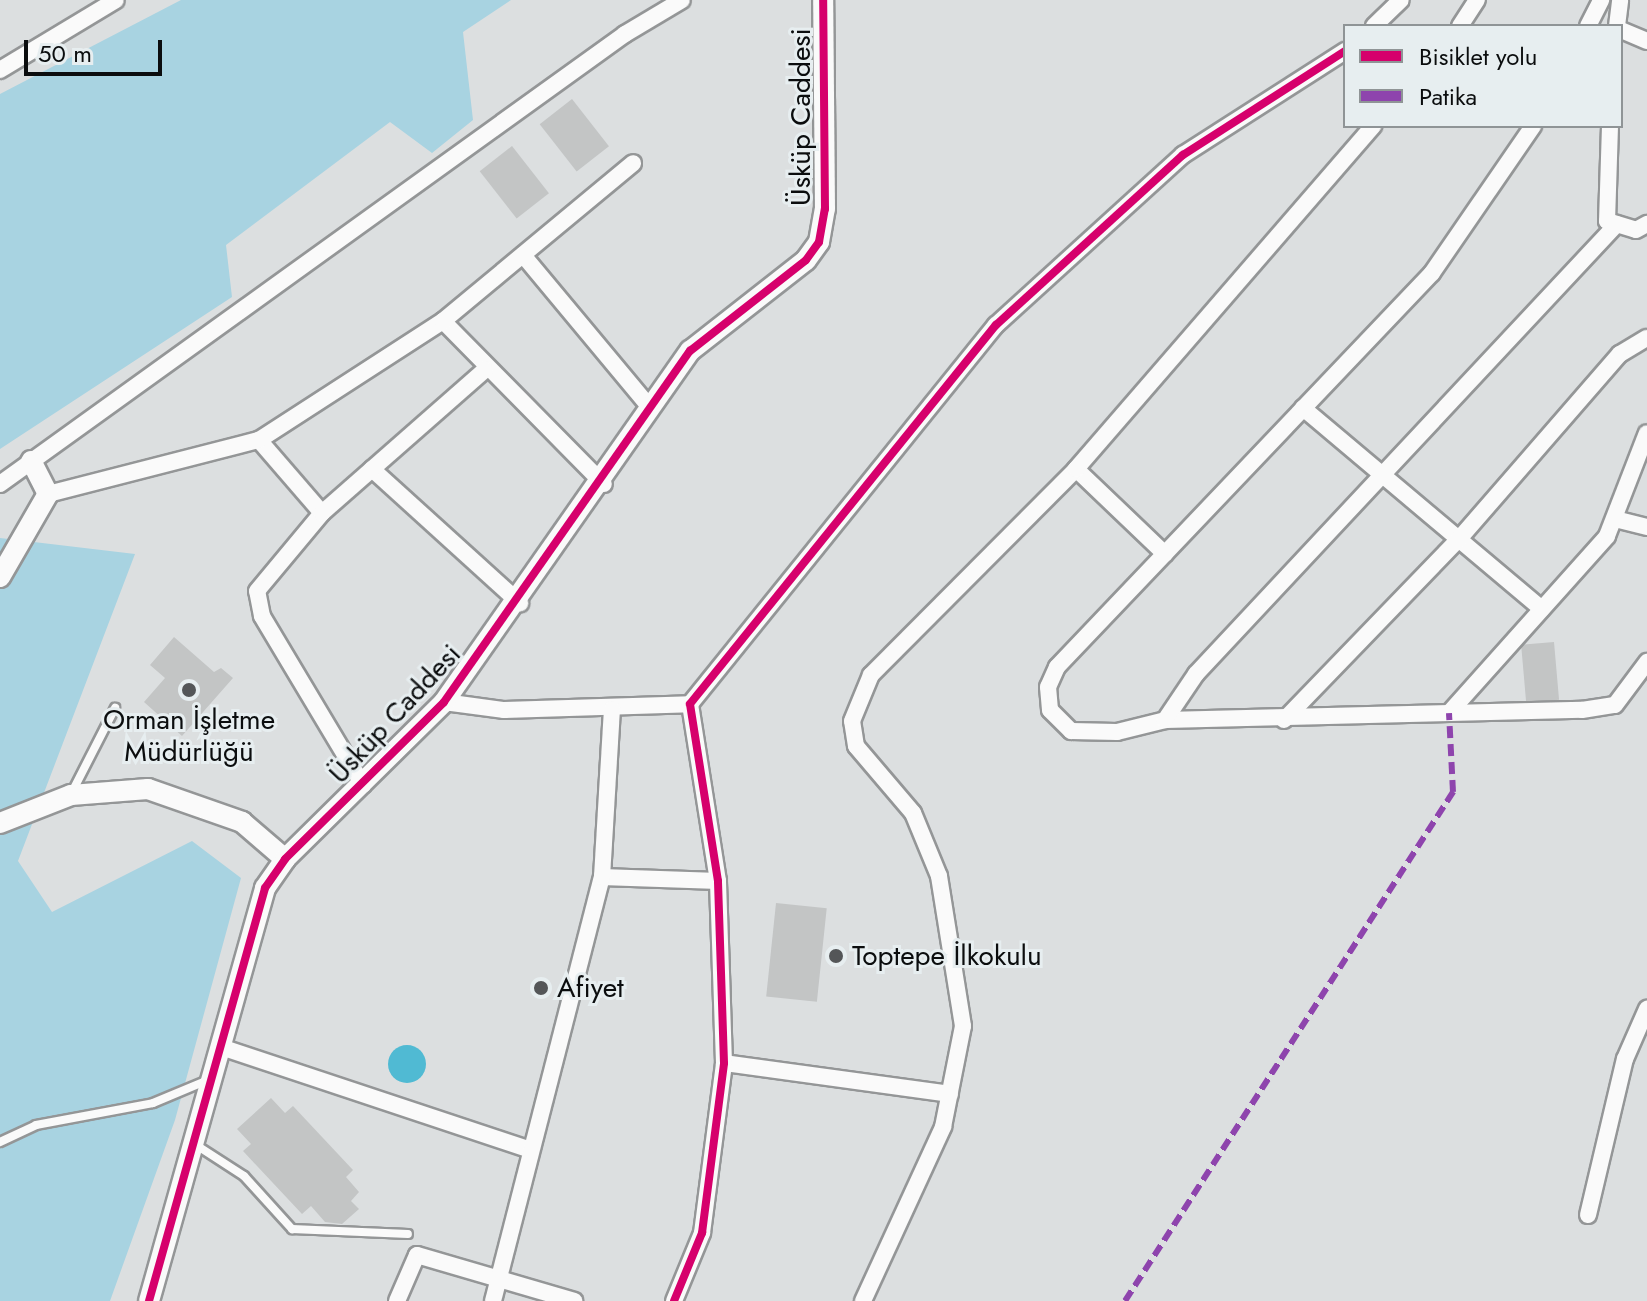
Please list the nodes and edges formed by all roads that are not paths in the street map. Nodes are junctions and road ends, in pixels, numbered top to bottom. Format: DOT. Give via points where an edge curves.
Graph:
graph roads {
  1 [pos="116,0"];
  2 [pos="682,0"];
  3 [pos="823,0"];
  4 [pos="1401,0"];
  5 [pos="1477,0"];
  6 [pos="1601,0"];
  7 [pos="1620,0"];
  8 [pos="1376,24"];
  9 [pos="1461,24"];
  10 [pos="1589,24"];
  11 [pos="1619,24"];
  12 [pos="1623,30"];
  13 [pos="1647,41"];
  14 [pos="1343,52"];
  15 [pos="0,70"];
  16 [pos="1371,128"];
  17 [pos="1532,128"];
  18 [pos="1610,128"];
  19 [pos="633,163"];
  20 [pos="1617,224"];
  21 [pos="1647,224"];
  22 [pos="523,255"];
  23 [pos="443,321"];
  24 [pos="1647,338"];
  25 [pos="485,370"];
  26 [pos="647,404"];
  27 [pos="1303,408"];
  28 [pos="1647,433"];
  29 [pos="259,440"];
  30 [pos="31,461"];
  31 [pos="372,469"];
  32 [pos="1076,469"];
  33 [pos="1379,473"];
  34 [pos="0,484"];
  35 [pos="604,484"];
  36 [pos="48,494"];
  37 [pos="322,513"];
  38 [pos="1615,519"];
  39 [pos="1647,527"];
  40 [pos="1459,539"];
  41 [pos="1165,554"];
  42 [pos="0,577"];
  43 [pos="520,603"];
  44 [pos="1542,609"];
  45 [pos="1647,662"];
  46 [pos="444,702"];
  47 [pos="690,704"];
  48 [pos="115,708"];
  49 [pos="612,709"];
  50 [pos="1449,713"];
  51 [pos="1165,720"];
  52 [pos="1284,720"];
  53 [pos="363,785"];
  54 [pos="71,795"];
  55 [pos="0,823"];
  56 [pos="285,859"];
  57 [pos="602,877"];
  58 [pos="718,881"];
  59 [pos="1647,1009"];
  60 [pos="221,1047"];
  61 [pos="724,1063"];
  62 [pos="209,1080"];
  63 [pos="950,1094"];
  64 [pos="0,1142"];
  65 [pos="192,1143"];
  66 [pos="530,1150"];
  67 [pos="1588,1215"];
  68 [pos="408,1234"];
  69 [pos="499,1277"];
  70 [pos="149,1301"];
  71 [pos="397,1301"];
  72 [pos="493,1301"];
  73 [pos="574,1301"];
  74 [pos="674,1301"];
  75 [pos="863,1301"];
  1 -- 15 [label="street"];
  2 -- 30 [label="street" via="625,34"];
  3 -- 26 [label="street, Üsküp Caddesi" via="825,209 819,242 777,284 730,313"];
  4 -- 8 [label="street"];
  5 -- 9 [label="street"];
  6 -- 10 [label="street"];
  7 -- 11 [label="street"];
  12 -- 13 [label="street"];
  14 -- 47 [label="street" via="1183,155 996,325"];
  16 -- 32 [label="street"];
  17 -- 27 [label="street" via="1432,273"];
  18 -- 20 [label="street" via="1607,221"];
  19 -- 22 [label="street"];
  20 -- 21 [label="street" via="1636,230"];
  20 -- 33 [label="street"];
  22 -- 23 [label="street"];
  22 -- 26 [label="street"];
  23 -- 25 [label="street"];
  23 -- 29 [label="street"];
  24 -- 40 [label="street" via="1620,354"];
  25 -- 31 [label="street"];
  25 -- 35 [label="street"];
  26 -- 35 [label="street, Üsküp Caddesi"];
  27 -- 33 [label="street"];
  27 -- 41 [label="street"];
  28 -- 38 [label="street"];
  29 -- 36 [label="street"];
  29 -- 37 [label="street"];
  30 -- 34 [label="street"];
  30 -- 36 [label="street"];
  31 -- 37 [label="street"];
  31 -- 43 [label="street"];
  32 -- 41 [label="street"];
  32 -- 63 [label="street" via="871,675 852,721 856,746 913,813 939,876 963,1026"];
  33 -- 40 [label="street"];
  33 -- 51 [label="street" via="1196,674"];
  35 -- 43 [label="street, Üsküp Caddesi"];
  36 -- 42 [label="street"];
  37 -- 53 [label="street" via="257,591 262,616"];
  38 -- 39 [label="street"];
  38 -- 44 [label="street"];
  40 -- 44 [label="street"];
  40 -- 52 [label="street"];
  41 -- 51 [label="street" via="1057,667 1048,687 1050,710 1071,731 1117,732"];
  43 -- 46 [label="street, Üsküp Caddesi"];
  44 -- 50 [label="street"];
  45 -- 50 [label="street" via="1615,705"];
  46 -- 49 [label="street"];
  46 -- 53 [label="street, Üsküp Caddesi"];
  47 -- 49 [label="street"];
  47 -- 58 [label="street"];
  48 -- 54 [label="lane"];
  49 -- 57 [label="street"];
  50 -- 52 [label="street"];
  51 -- 52 [label="street"];
  53 -- 56 [label="street, Üsküp Caddesi"];
  54 -- 55 [label="street"];
  54 -- 56 [label="street" via="148,789 242,822"];
  56 -- 60 [label="street, Üsküp Caddesi" via="265,888"];
  57 -- 58 [label="street"];
  57 -- 66 [label="street"];
  58 -- 61 [label="street"];
  59 -- 67 [label="street" via="1625,1059"];
  60 -- 62 [label="street, Üsküp Caddesi"];
  60 -- 66 [label="street"];
  61 -- 63 [label="street"];
  61 -- 74 [label="street" via="702,1233"];
  62 -- 64 [label="lane" via="153,1103 36,1125"];
  62 -- 65 [label="street, Üsküp Caddesi"];
  63 -- 75 [label="street" via="943,1127"];
  65 -- 68 [label="lane" via="244,1176 292,1229"];
  65 -- 70 [label="street, Üsküp Caddesi"];
  66 -- 69 [label="street"];
  69 -- 71 [label="street" via="417,1255"];
  69 -- 72 [label="street"];
  69 -- 73 [label="street"];
}
